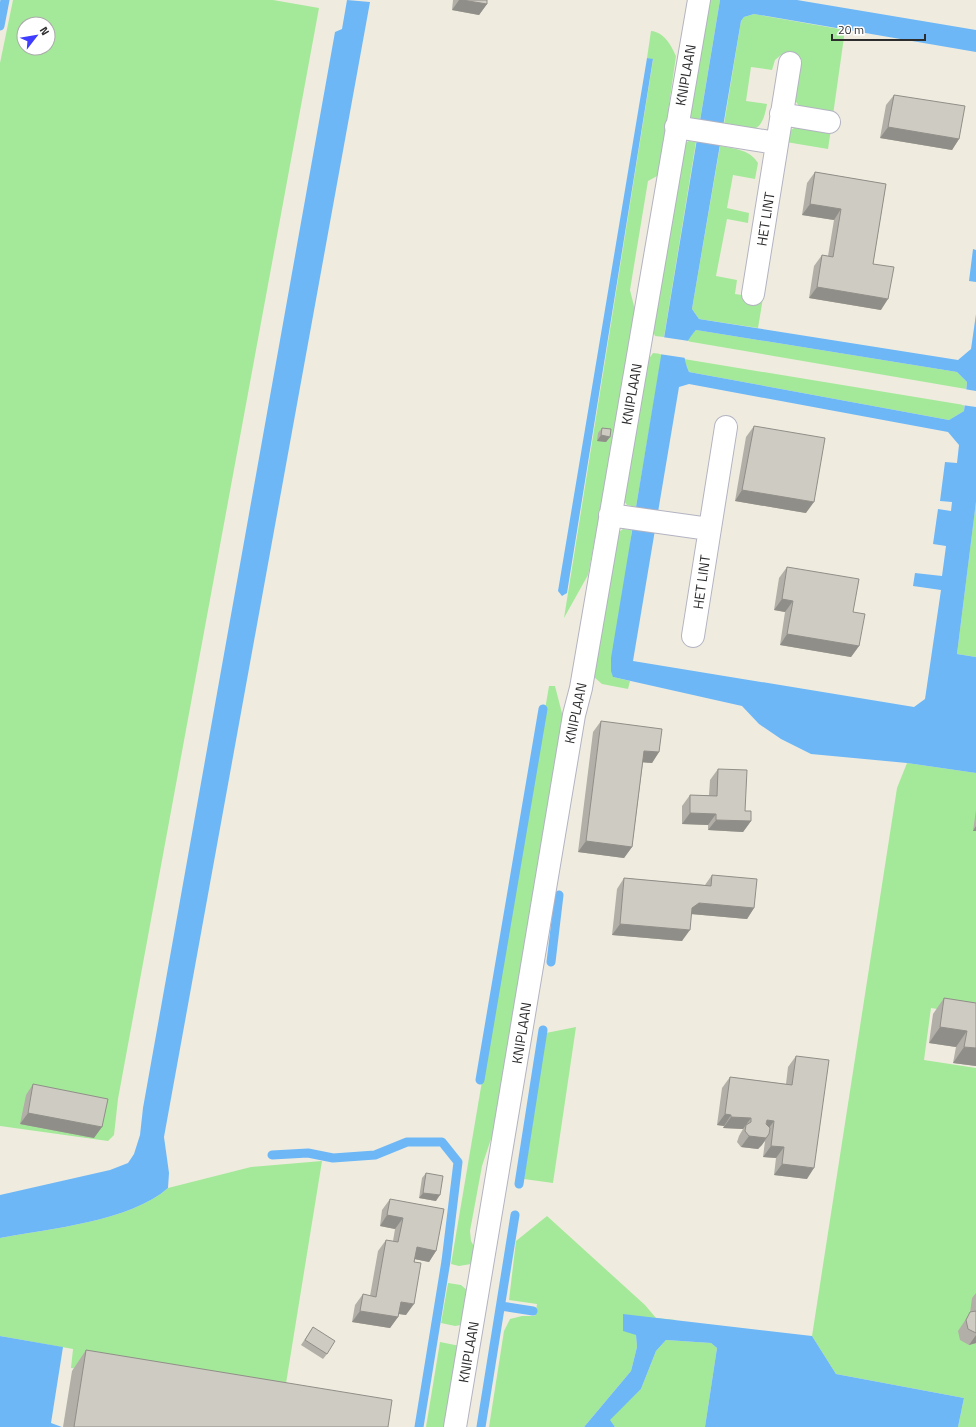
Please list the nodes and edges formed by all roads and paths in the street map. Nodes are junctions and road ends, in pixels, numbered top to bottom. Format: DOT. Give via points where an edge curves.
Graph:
graph roads {
  1 [pos="699,0"];
  2 [pos="790,63"];
  3 [pos="781,114"];
  4 [pos="829,122"];
  5 [pos="682,128"];
  6 [pos="776,143"];
  7 [pos="753,294"];
  8 [pos="726,426"];
  9 [pos="618,516"];
  10 [pos="709,529"];
  11 [pos="693,636"];
  12 [pos="455,1427"];
  1 -- 5 [label="street, KNIPLAAN"];
  2 -- 3 [label="street, HET LINT"];
  3 -- 4 [label="street"];
  3 -- 6 [label="street, HET LINT"];
  5 -- 6 [label="street"];
  5 -- 9 [label="street, KNIPLAAN"];
  6 -- 7 [label="street, HET LINT"];
  8 -- 10 [label="street, HET LINT"];
  9 -- 10 [label="street"];
  9 -- 12 [label="street, KNIPLAAN" via="574,715"];
  10 -- 11 [label="street, HET LINT"];
}
